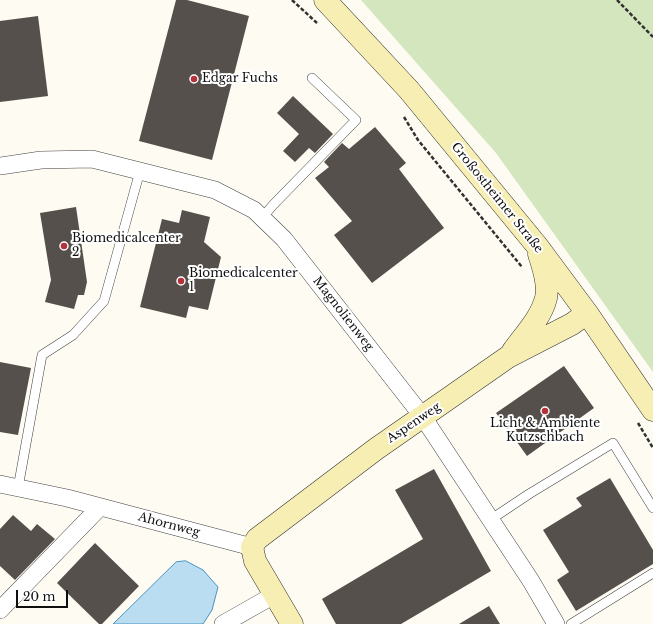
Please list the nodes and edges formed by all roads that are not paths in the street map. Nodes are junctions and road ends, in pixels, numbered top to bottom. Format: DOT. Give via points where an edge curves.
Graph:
graph roads {
  1 [pos="325,0"];
  2 [pos="312,78"];
  3 [pos="0,166"];
  4 [pos="140,171"];
  5 [pos="262,218"];
  6 [pos="538,247"];
  7 [pos="587,314"];
  8 [pos="508,357"];
  9 [pos="653,410"];
  10 [pos="423,417"];
  11 [pos="0,484"];
  12 [pos="18,488"];
  13 [pos="100,507"];
  14 [pos="653,508"];
  15 [pos="490,520"];
  16 [pos="252,548"];
  17 [pos="653,573"];
  18 [pos="274,594"];
  19 [pos="0,610"];
  20 [pos="223,624"];
  21 [pos="292,624"];
  22 [pos="556,624"];
  23 [pos="571,624"];
  1 -- 6 [label="street, Großostheimer Straße" via="409,90"];
  2 -- 5 [label="lane" via="356,120"];
  3 -- 4 [label="street, Magnolienweg" via="41,160 92,159"];
  4 -- 5 [label="street, Magnolienweg" via="215,190 254,210"];
  4 -- 12 [label="lane" via="104,301 73,335 42,354"];
  5 -- 10 [label="street, Magnolienweg" via="284,239"];
  6 -- 7 [label="street, Großostheimer Straße"];
  6 -- 8 [label="street" via="545,277 546,297 538,317"];
  7 -- 8 [label="street, Aspenweg"];
  7 -- 9 [label="street, Großostheimer Straße"];
  8 -- 10 [label="street, Aspenweg"];
  10 -- 15 [label="street, Magnolienweg"];
  10 -- 16 [label="street, Aspenweg" via="365,456 257,539"];
  11 -- 12 [label="street, Ahornweg"];
  12 -- 13 [label="street, Ahornweg"];
  13 -- 16 [label="street, Ahornweg"];
  13 -- 19 [label="street"];
  14 -- 15 [label="lane" via="613,443"];
  15 -- 22 [label="street, Magnolienweg"];
  16 -- 18 [label="street" via="255,561"];
  17 -- 23 [label="lane"];
  18 -- 20 [label="street"];
  18 -- 21 [label="street"];
}
